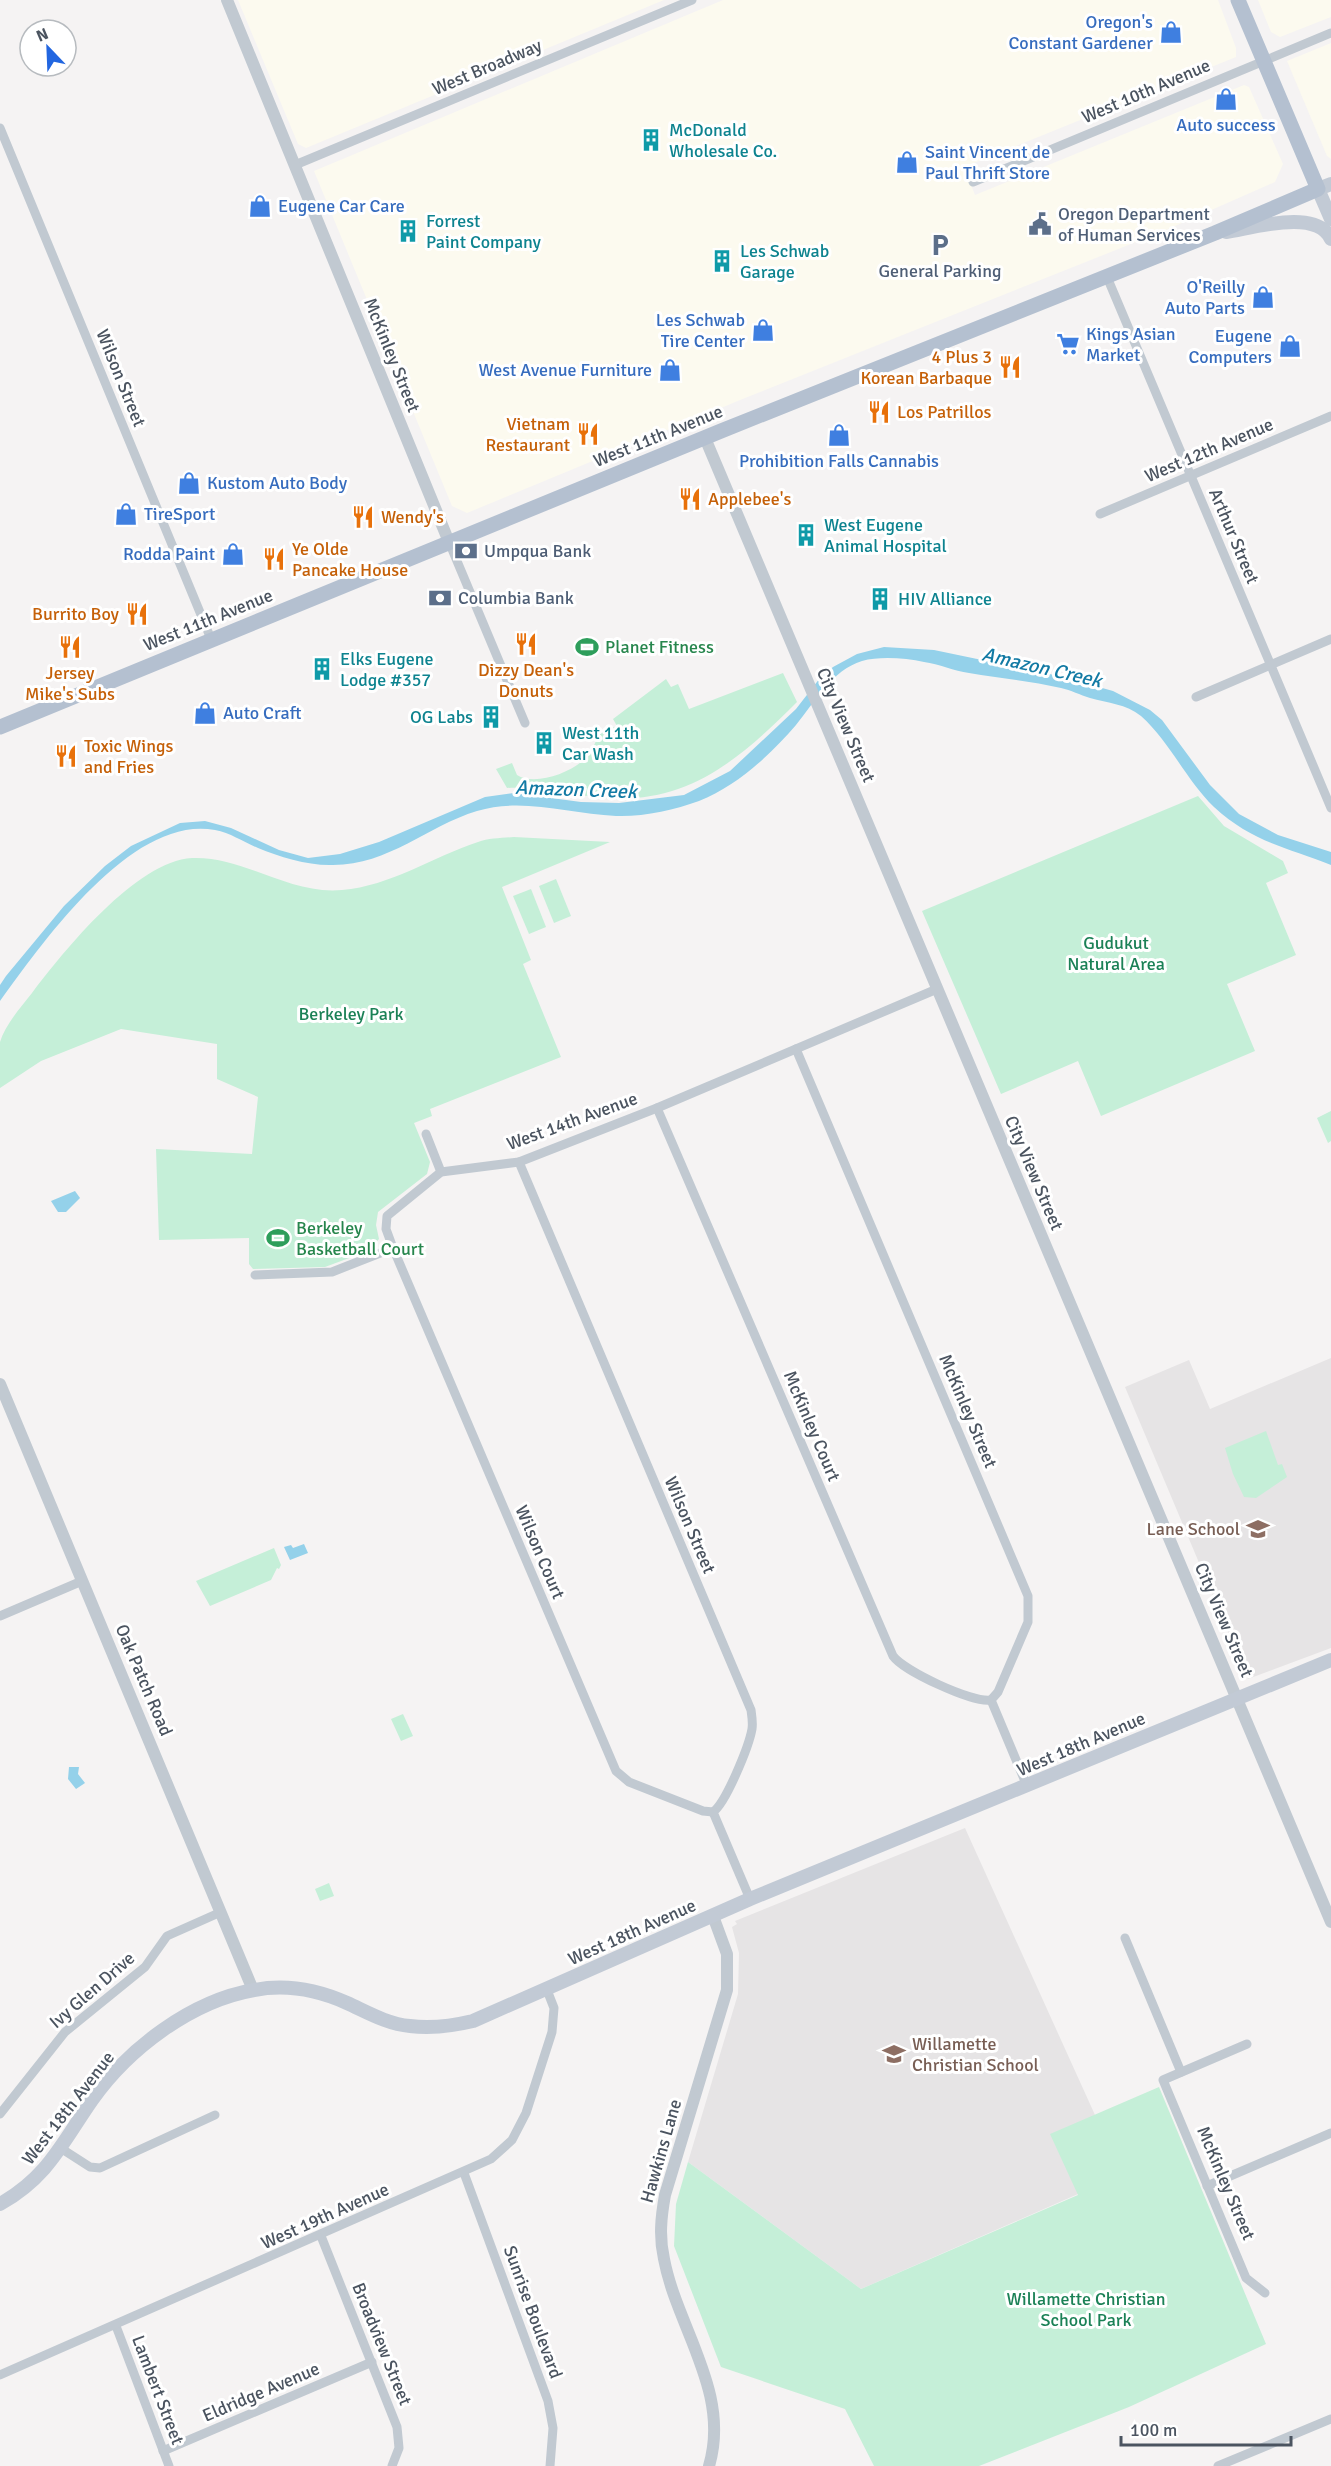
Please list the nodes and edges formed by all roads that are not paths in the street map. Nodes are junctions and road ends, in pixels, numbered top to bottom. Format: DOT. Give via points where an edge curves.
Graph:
graph roads {
  1 [pos="227,0"];
  2 [pos="692,0"];
  3 [pos="1238,0"];
  4 [pos="1331,33"];
  5 [pos="1263,61"];
  6 [pos="0,128"];
  7 [pos="295,165"];
  8 [pos="974,182"];
  9 [pos="1324,186"];
  10 [pos="1331,219"];
  11 [pos="1215,233"];
  12 [pos="1331,239"];
  13 [pos="1107,277"];
  14 [pos="1331,416"];
  15 [pos="705,438"];
  16 [pos="1190,476"];
  17 [pos="1100,514"];
  18 [pos="449,542"];
  19 [pos="211,639"];
  20 [pos="1331,639"];
  21 [pos="1270,665"];
  22 [pos="1196,697"];
  23 [pos="525,723"];
  24 [pos="0,727"];
  25 [pos="1331,808"];
  26 [pos="937,989"];
  27 [pos="796,1049"];
  28 [pos="657,1108"];
  29 [pos="426,1134"];
  30 [pos="519,1162"];
  31 [pos="441,1172"];
  32 [pos="393,1248"];
  33 [pos="255,1275"];
  34 [pos="0,1384"];
  35 [pos="82,1581"];
  36 [pos="0,1616"];
  37 [pos="1331,1660"];
  38 [pos="1237,1698"];
  39 [pos="991,1700"];
  40 [pos="1027,1786"];
  41 [pos="713,1812"];
  42 [pos="750,1899"];
  43 [pos="221,1912"];
  44 [pos="712,1916"];
  45 [pos="1331,1922"];
  46 [pos="1125,1938"];
  47 [pos="253,1990"];
  48 [pos="547,1990"];
  49 [pos="1246,2044"];
  50 [pos="1181,2072"];
  51 [pos="0,2114"];
  52 [pos="214,2115"];
  53 [pos="1331,2133"];
  54 [pos="62,2149"];
  55 [pos="464,2173"];
  56 [pos="1207,2186"];
  57 [pos="0,2204"];
  58 [pos="321,2236"];
  59 [pos="1264,2293"];
  60 [pos="116,2326"];
  61 [pos="372,2362"];
  62 [pos="0,2375"];
  63 [pos="1331,2419"];
  64 [pos="163,2451"];
  65 [pos="169,2466"];
  66 [pos="392,2466"];
  67 [pos="550,2466"];
  68 [pos="709,2466"];
  69 [pos="1218,2466"];
  1 -- 7 [label="street, McKinley Street"];
  2 -- 7 [label="street, West Broadway"];
  3 -- 5 [label="main road"];
  4 -- 5 [label="street, West 10th Avenue"];
  5 -- 8 [label="street, West 10th Avenue"];
  5 -- 9 [label="main road"];
  6 -- 19 [label="street, Wilson Street"];
  7 -- 18 [label="street, McKinley Street"];
  9 -- 10 [label="main road"];
  9 -- 11 [label="main road, West 11th Avenue"];
  11 -- 12 [label="main road" via="1298,221 1315,223"];
  11 -- 13 [label="main road, West 11th Avenue"];
  13 -- 15 [label="main road, West 11th Avenue"];
  13 -- 16 [label="street, Arthur Street"];
  14 -- 16 [label="street, West 12th Avenue"];
  15 -- 18 [label="main road, West 11th Avenue"];
  15 -- 26 [label="street, City View Street"];
  16 -- 17 [label="street, West 12th Avenue"];
  16 -- 21 [label="street, Arthur Street"];
  18 -- 19 [label="main road, West 11th Avenue"];
  18 -- 23 [label="street, McKinley Street"];
  19 -- 24 [label="main road, West 11th Avenue"];
  20 -- 21 [label="street"];
  21 -- 22 [label="street"];
  21 -- 25 [label="street, Arthur Street"];
  26 -- 27 [label="street, West 14th Avenue"];
  26 -- 38 [label="street, City View Street"];
  27 -- 28 [label="street, West 14th Avenue"];
  27 -- 39 [label="street, McKinley Street" via="1028,1596 1028,1622"];
  28 -- 30 [label="street, West 14th Avenue"];
  28 -- 39 [label="street, McKinley Court" via="893,1656 906,1669 976,1699"];
  29 -- 31 [label="street"];
  30 -- 31 [label="street, West 14th Avenue"];
  30 -- 41 [label="street, Wilson Street" via="751,1710 751,1735 723,1801"];
  31 -- 32 [label="street" via="387,1216 386,1229"];
  32 -- 33 [label="street" via="332,1272"];
  32 -- 41 [label="street, Wilson Court" via="613,1765 629,1782 703,1812"];
  34 -- 35 [label="street, Oak Patch Road"];
  35 -- 36 [label="street"];
  35 -- 43 [label="street, Oak Patch Road"];
  37 -- 38 [label="main road, West 18th Avenue"];
  38 -- 40 [label="main road, West 18th Avenue"];
  38 -- 45 [label="street, City View Street"];
  39 -- 40 [label="street"];
  40 -- 42 [label="main road, West 18th Avenue"];
  41 -- 42 [label="street"];
  42 -- 44 [label="main road, West 18th Avenue"];
  43 -- 47 [label="street, Oak Patch Road"];
  43 -- 51 [label="street, Ivy Glen Drive" via="167,1936 145,1967 65,2032"];
  44 -- 48 [label="main road, West 18th Avenue"];
  44 -- 68 [label="street, Hawkins Lane" via="727,1954 726,1989 665,2195 660,2227 669,2277 711,2399 714,2443"];
  46 -- 50 [label="street"];
  47 -- 48 [label="main road, West 18th Avenue" via="307,1990 391,2022 429,2027 473,2021"];
  47 -- 54 [label="main road, West 18th Avenue" via="193,2013 151,2040 103,2086"];
  48 -- 55 [label="street, West 19th Avenue" via="554,2008 552,2032 526,2113 503,2150"];
  49 -- 50 [label="street"];
  50 -- 56 [label="street, McKinley Street" via="1163,2080"];
  52 -- 54 [label="street" via="100,2168 90,2167"];
  53 -- 56 [label="street"];
  54 -- 57 [label="main road, West 18th Avenue" via="32,2183"];
  55 -- 58 [label="street, West 19th Avenue"];
  55 -- 67 [label="street, Sunrise Boulevard" via="548,2401 553,2428"];
  56 -- 59 [label="street, McKinley Street" via="1246,2278"];
  58 -- 60 [label="street, West 19th Avenue"];
  58 -- 61 [label="street, Broadview Street"];
  60 -- 62 [label="street, West 19th Avenue"];
  60 -- 64 [label="street, Lambert Street"];
  61 -- 64 [label="street, Eldridge Avenue"];
  61 -- 66 [label="street, Broadview Street" via="399,2434"];
  63 -- 69 [label="street"];
  64 -- 65 [label="street, Lambert Street"];
}
